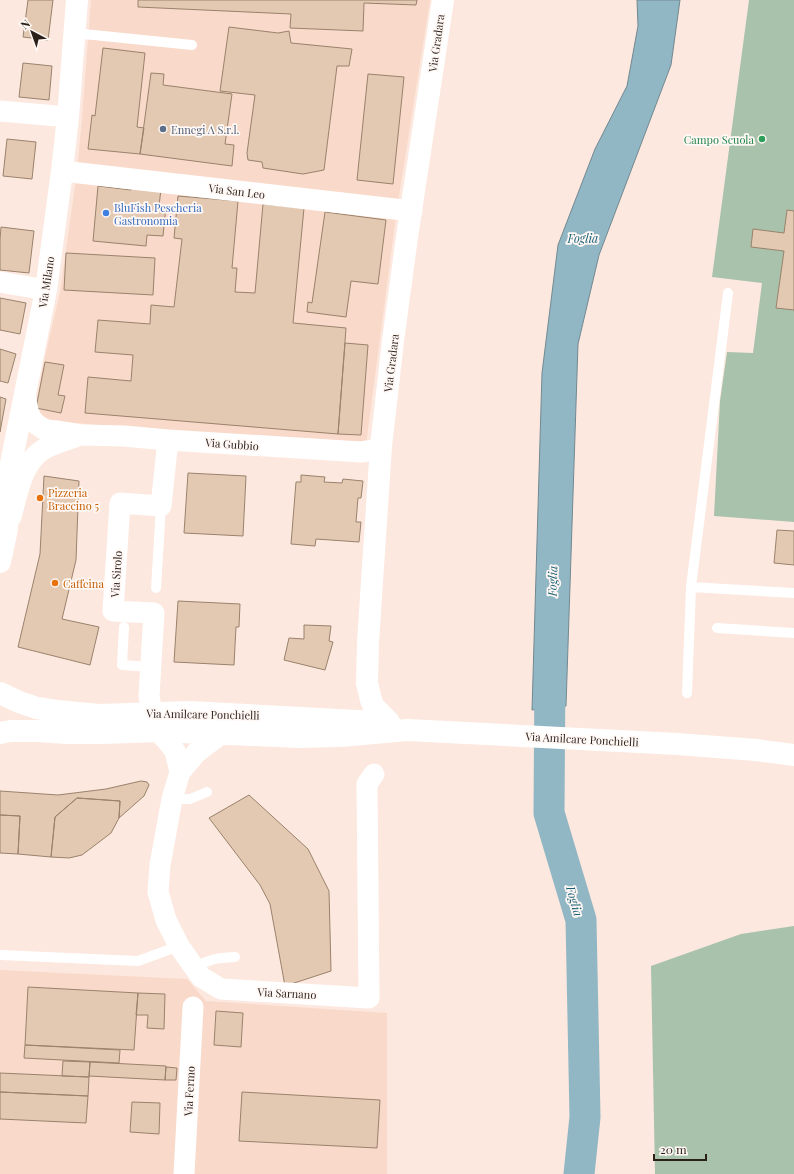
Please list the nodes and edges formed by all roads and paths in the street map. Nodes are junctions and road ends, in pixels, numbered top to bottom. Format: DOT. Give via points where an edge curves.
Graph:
graph roads {
  1 [pos="77,0"];
  2 [pos="443,0"];
  3 [pos="74,33"];
  4 [pos="192,45"];
  5 [pos="0,111"];
  6 [pos="68,117"];
  7 [pos="62,171"];
  8 [pos="412,211"];
  9 [pos="0,282"];
  10 [pos="46,290"];
  11 [pos="728,293"];
  12 [pos="25,395"];
  13 [pos="82,435"];
  14 [pos="168,440"];
  15 [pos="380,446"];
  16 [pos="160,506"];
  17 [pos="7,529"];
  18 [pos="0,562"];
  19 [pos="691,587"];
  20 [pos="156,588"];
  21 [pos="794,593"];
  22 [pos="124,627"];
  23 [pos="717,628"];
  24 [pos="794,633"];
  25 [pos="150,667"];
  26 [pos="0,693"];
  27 [pos="687,693"];
  28 [pos="155,722"];
  29 [pos="398,726"];
  30 [pos="0,733"];
  31 [pos="221,734"];
  32 [pos="794,745"];
  33 [pos="756,750"];
  34 [pos="794,755"];
  35 [pos="794,768"];
  36 [pos="180,772"];
  37 [pos="374,774"];
  38 [pos="207,792"];
  39 [pos="172,799"];
  40 [pos="179,946"];
  41 [pos="0,954"];
  42 [pos="235,957"];
  43 [pos="194,968"];
  44 [pos="193,1008"];
  45 [pos="184,1174"];
  1 -- 3 [label="street, Via Milano"];
  2 -- 8 [label="street, Via Gradara"];
  3 -- 4 [label="lane"];
  3 -- 6 [label="street, Via Milano"];
  5 -- 6 [label="street"];
  6 -- 7 [label="street, Via Milano"];
  7 -- 8 [label="street, Via San Leo"];
  7 -- 10 [label="street, Via Milano"];
  8 -- 15 [label="street, Via Gradara"];
  9 -- 10 [label="street"];
  10 -- 12 [label="street, Via Milano"];
  11 -- 19 [label="lane"];
  12 -- 13 [label="street, Via Gubbio" via="28,411 36,424 45,430"];
  12 -- 17 [label="street, Via Milano" via="8,478"];
  13 -- 14 [label="street, Via Gubbio"];
  13 -- 17 [label="street, Via Gubbio" via="47,448 27,467"];
  14 -- 15 [label="street, Via Gubbio" via="361,452 374,450"];
  14 -- 16 [label="street"];
  15 -- 29 [label="street, Via Gradara" via="367,683 374,707"];
  16 -- 20 [label="lane"];
  16 -- 25 [label="street, Via Sirolo" via="120,504 113,611 154,613"];
  17 -- 18 [label="street, Via Milano"];
  19 -- 21 [label="lane"];
  19 -- 27 [label="lane"];
  22 -- 25 [label="lane" via="122,665"];
  23 -- 24 [label="lane"];
  25 -- 28 [label="street, Via Sirolo" via="149,696"];
  26 -- 28 [label="street, Via Amilcare Ponchielli" via="38,708"];
  28 -- 29 [label="street, Via Amilcare Ponchielli" via="189,712"];
  28 -- 30 [label="street, Via Amilcare Ponchielli" via="103,734 38,731"];
  28 -- 31 [label="street, Via Amilcare Ponchielli"];
  28 -- 36 [label="street, Via Sarnano" via="175,751"];
  29 -- 31 [label="street, Via Amilcare Ponchielli" via="341,736"];
  29 -- 33 [label="street, Via Amilcare Ponchielli"];
  31 -- 36 [label="street, Via Sarnano" via="197,752"];
  32 -- 33 [label="street"];
  33 -- 34 [label="street, Via Amilcare Ponchielli"];
  33 -- 35 [label="street, Via Amilcare Ponchielli"];
  36 -- 39 [label="street, Via Sarnano"];
  37 -- 43 [label="street, Via Sarnano" via="367,784 369,998 221,989 201,978"];
  38 -- 39 [label="lane" via="190,799"];
  39 -- 40 [label="street, Via Sarnano" via="160,865 158,892 166,920"];
  40 -- 41 [label="lane" via="138,961"];
  40 -- 43 [label="street, Via Sarnano"];
  42 -- 43 [label="lane" via="206,961"];
  44 -- 45 [label="street, Via Fermo"];
}
